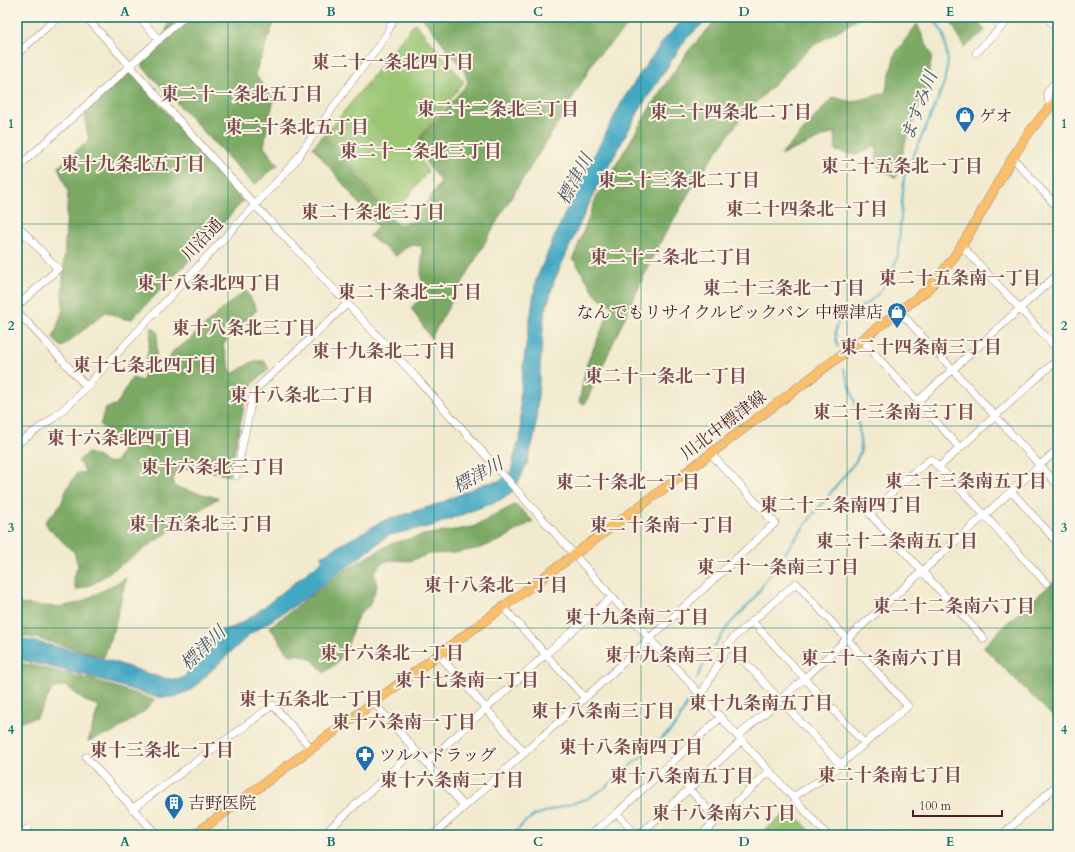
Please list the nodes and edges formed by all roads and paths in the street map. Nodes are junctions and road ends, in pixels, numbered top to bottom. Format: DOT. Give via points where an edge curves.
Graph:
graph roads {
  1 [pos="58,17"];
  2 [pos="86,17"];
  3 [pos="139,17"];
  4 [pos="184,17"];
  5 [pos="395,17"];
  6 [pos="1011,17"];
  7 [pos="1046,17"];
  8 [pos="1058,29"];
  9 [pos="159,40"];
  10 [pos="976,53"];
  11 [pos="17,54"];
  12 [pos="130,66"];
  13 [pos="1058,77"];
  14 [pos="1058,99"];
  15 [pos="1050,107"];
  16 [pos="1012,158"];
  17 [pos="17,168"];
  18 [pos="254,204"];
  19 [pos="1058,208"];
  20 [pos="17,225"];
  21 [pos="961,245"];
  22 [pos="1058,274"];
  23 [pos="346,304"];
  24 [pos="17,306"];
  25 [pos="1020,308"];
  26 [pos="17,311"];
  27 [pos="900,312"];
  28 [pos="862,340"];
  29 [pos="1058,350"];
  30 [pos="1058,359"];
  31 [pos="954,370"];
  32 [pos="86,386"];
  33 [pos="918,401"];
  34 [pos="995,416"];
  35 [pos="17,433"];
  36 [pos="20,442"];
  37 [pos="960,448"];
  38 [pos="1058,449"];
  39 [pos="710,453"];
  40 [pos="1039,465"];
  41 [pos="939,467"];
  42 [pos="236,476"];
  43 [pos="1058,485"];
  44 [pos="1011,491"];
  45 [pos="984,515"];
  46 [pos="1058,543"];
  47 [pos="574,555"];
  48 [pos="922,571"];
  49 [pos="1046,582"];
  50 [pos="612,597"];
  51 [pos="503,607"];
  52 [pos="752,621"];
  53 [pos="650,638"];
  54 [pos="847,638"];
  55 [pos="984,639"];
  56 [pos="728,644"];
  57 [pos="546,654"];
  58 [pos="439,655"];
  59 [pos="804,679"];
  60 [pos="701,695"];
  61 [pos="585,698"];
  62 [pos="780,700"];
  63 [pos="374,703"];
  64 [pos="486,709"];
  65 [pos="721,717"];
  66 [pos="740,738"];
  67 [pos="864,743"];
  68 [pos="311,748"];
  69 [pos="415,750"];
  70 [pos="525,753"];
  71 [pos="86,757"];
  72 [pos="426,763"];
  73 [pos="840,764"];
  74 [pos="668,765"];
  75 [pos="770,771"];
  76 [pos="1058,784"];
  77 [pos="689,788"];
  78 [pos="793,797"];
  79 [pos="464,806"];
  80 [pos="132,808"];
  81 [pos="617,813"];
  82 [pos="717,820"];
  83 [pos="27,829"];
  84 [pos="21,835"];
  85 [pos="157,835"];
  86 [pos="194,835"];
  87 [pos="323,835"];
  88 [pos="433,835"];
  89 [pos="590,835"];
  90 [pos="637,835"];
  91 [pos="701,835"];
  92 [pos="827,835"];
  93 [pos="1002,835"];
  1 -- 11 [label="street"];
  2 -- 12 [label="street"];
  3 -- 9 [label="street"];
  4 -- 9 [label="street"];
  5 -- 18 [label="street, 川沿通" via="373,54 292,164"];
  6 -- 10 [label="street"];
  7 -- 8 [label="street"];
  9 -- 12 [label="street"];
  12 -- 17 [label="street"];
  12 -- 18 [label="street"];
  13 -- 15 [label="street" via="1047,93"];
  14 -- 15 [label="main road, 川北中標津線"];
  15 -- 16 [label="main road, 川北中標津線"];
  16 -- 19 [label="street"];
  16 -- 21 [label="main road, 川北中標津線"];
  18 -- 23 [label="street"];
  18 -- 32 [label="street, 川沿通"];
  20 -- 24 [label="street" via="58,269"];
  21 -- 25 [label="street"];
  21 -- 27 [label="main road, 川北中標津線" via="936,281"];
  22 -- 25 [label="street"];
  23 -- 42 [label="street" via="253,394"];
  23 -- 47 [label="street" via="414,375"];
  25 -- 29 [label="street"];
  25 -- 31 [label="street"];
  26 -- 32 [label="street"];
  27 -- 28 [label="main road, 川北中標津線"];
  27 -- 31 [label="street"];
  28 -- 33 [label="street"];
  28 -- 39 [label="main road, 川北中標津線"];
  30 -- 34 [label="street"];
  31 -- 33 [label="street"];
  31 -- 34 [label="street"];
  32 -- 36 [label="street, 川沿通" via="64,409"];
  33 -- 37 [label="street"];
  34 -- 37 [label="street"];
  34 -- 40 [label="street"];
  35 -- 36 [label="street"];
  37 -- 41 [label="street"];
  38 -- 40 [label="street"];
  39 -- 47 [label="main road, 川北中標津線"];
  39 -- 53 [label="street" via="775,523"];
  40 -- 43 [label="street"];
  40 -- 44 [label="street"];
  41 -- 45 [label="street"];
  41 -- 48 [label="street" via="931,459 908,477 870,514"];
  44 -- 45 [label="street"];
  44 -- 46 [label="street"];
  45 -- 48 [label="street"];
  45 -- 49 [label="street"];
  47 -- 50 [label="street"];
  47 -- 51 [label="main road, 川北中標津線"];
  48 -- 54 [label="street"];
  48 -- 55 [label="street"];
  50 -- 53 [label="street"];
  50 -- 57 [label="street"];
  51 -- 57 [label="street"];
  51 -- 58 [label="main road, 川北中標津線"];
  52 -- 54 [label="street" via="796,583"];
  52 -- 56 [label="street"];
  52 -- 59 [label="street"];
  53 -- 60 [label="street"];
  53 -- 61 [label="street"];
  54 -- 59 [label="street"];
  54 -- 67 [label="street" via="908,706"];
  56 -- 60 [label="street"];
  56 -- 62 [label="street"];
  57 -- 61 [label="street"];
  57 -- 64 [label="street"];
  58 -- 63 [label="main road, 川北中標津線"];
  58 -- 64 [label="street"];
  59 -- 62 [label="street"];
  59 -- 67 [label="street"];
  60 -- 65 [label="street"];
  61 -- 70 [label="street"];
  62 -- 66 [label="street"];
  62 -- 73 [label="street"];
  63 -- 68 [label="main road, 川北中標津線"];
  63 -- 69 [label="street"];
  64 -- 70 [label="street"];
  64 -- 72 [label="street"];
  65 -- 66 [label="street"];
  65 -- 74 [label="street"];
  66 -- 75 [label="street"];
  66 -- 77 [label="street"];
  67 -- 73 [label="street"];
  68 -- 80 [label="street" via="273,705"];
  68 -- 86 [label="main road, 川北中標津線"];
  69 -- 72 [label="street"];
  69 -- 87 [label="street"];
  70 -- 79 [label="street"];
  71 -- 80 [label="street"];
  72 -- 79 [label="street"];
  73 -- 78 [label="street" via="827,776"];
  74 -- 77 [label="street"];
  74 -- 81 [label="street"];
  75 -- 78 [label="street"];
  75 -- 82 [label="street"];
  76 -- 93 [label="street"];
  77 -- 82 [label="street"];
  77 -- 90 [label="street"];
  78 -- 92 [label="street"];
  79 -- 88 [label="street"];
  80 -- 85 [label="street"];
  81 -- 89 [label="street"];
  81 -- 90 [label="street"];
  82 -- 91 [label="street"];
  83 -- 84 [label="street"];
}
